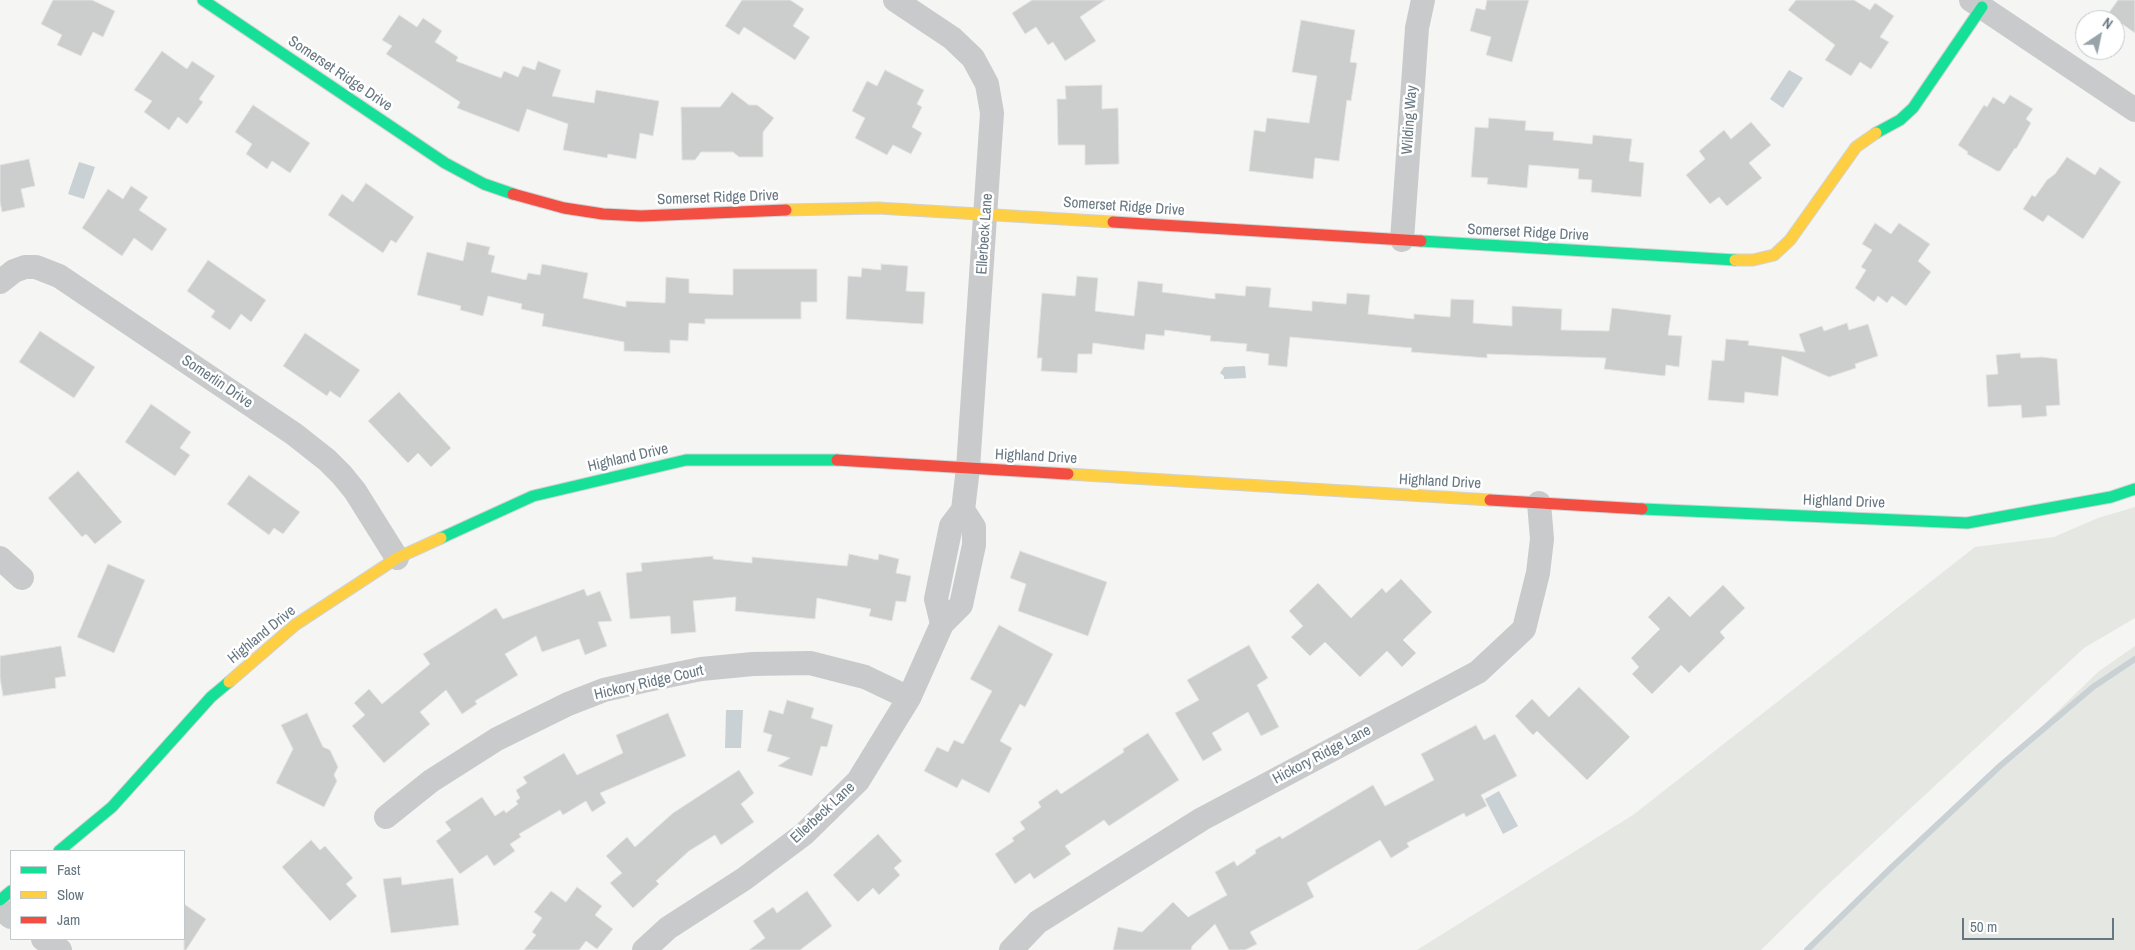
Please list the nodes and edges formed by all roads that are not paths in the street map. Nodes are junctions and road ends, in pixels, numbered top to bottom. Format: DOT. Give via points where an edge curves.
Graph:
graph roads {
  1 [pos="203,0"];
  2 [pos="895,0"];
  3 [pos="1423,0"];
  4 [pos="1977,4"];
  5 [pos="2135,110"];
  6 [pos="986,214"];
  7 [pos="1402,240"];
  8 [pos="0,282"];
  9 [pos="968,468"];
  10 [pos="2135,488"];
  11 [pos="1539,503"];
  12 [pos="0,558"];
  13 [pos="397,558"];
  14 [pos="22,578"];
  15 [pos="909,698"];
  16 [pos="386,817"];
  17 [pos="60,850"];
  18 [pos="10,892"];
  19 [pos="0,900"];
  20 [pos="45,940"];
  21 [pos="60,950"];
  22 [pos="644,950"];
  23 [pos="1011,950"];
  1 -- 6 [label="street, Somerset Ridge Drive" via="445,163 484,184 526,199 594,213 641,216 858,208"];
  2 -- 6 [label="street, Ellerbeck Lane" via="963,47 987,84 992,113"];
  3 -- 7 [label="street, Wilding Way" via="1415,48"];
  4 -- 5 [label="street"];
  4 -- 7 [label="street, Somerset Ridge Drive" via="1913,108 1900,120 1856,147 1804,223 1774,255 1732,260"];
  6 -- 7 [label="street, Somerset Ridge Drive"];
  6 -- 9 [label="street, Ellerbeck Lane"];
  8 -- 13 [label="street, Somerlin Drive" via="25,267 59,276 294,434 342,475"];
  9 -- 11 [label="street, Highland Drive"];
  9 -- 13 [label="street, Highland Drive" via="828,459 686,460 534,496"];
  9 -- 15 [label="street, Ellerbeck Lane" via="963,510 951,526 936,599 942,624"];
  10 -- 11 [label="street, Highland Drive" via="2111,497 1967,523"];
  11 -- 23 [label="street, Hickory Ridge Lane" via="1542,539 1538,573 1524,629 1478,672 1202,819 1038,922"];
  12 -- 14 [label="street"];
  13 -- 17 [label="street, Highland Drive" via="296,625 211,697 112,807"];
  15 -- 16 [label="street, Hickory Ridge Court" via="865,678 810,663 701,669 643,681 604,690 568,704 497,739 431,781"];
  15 -- 22 [label="street, Ellerbeck Lane" via="858,781 804,834 744,879 668,928"];
  18 -- 19 [label="street"];
  20 -- 21 [label="street"];
}
